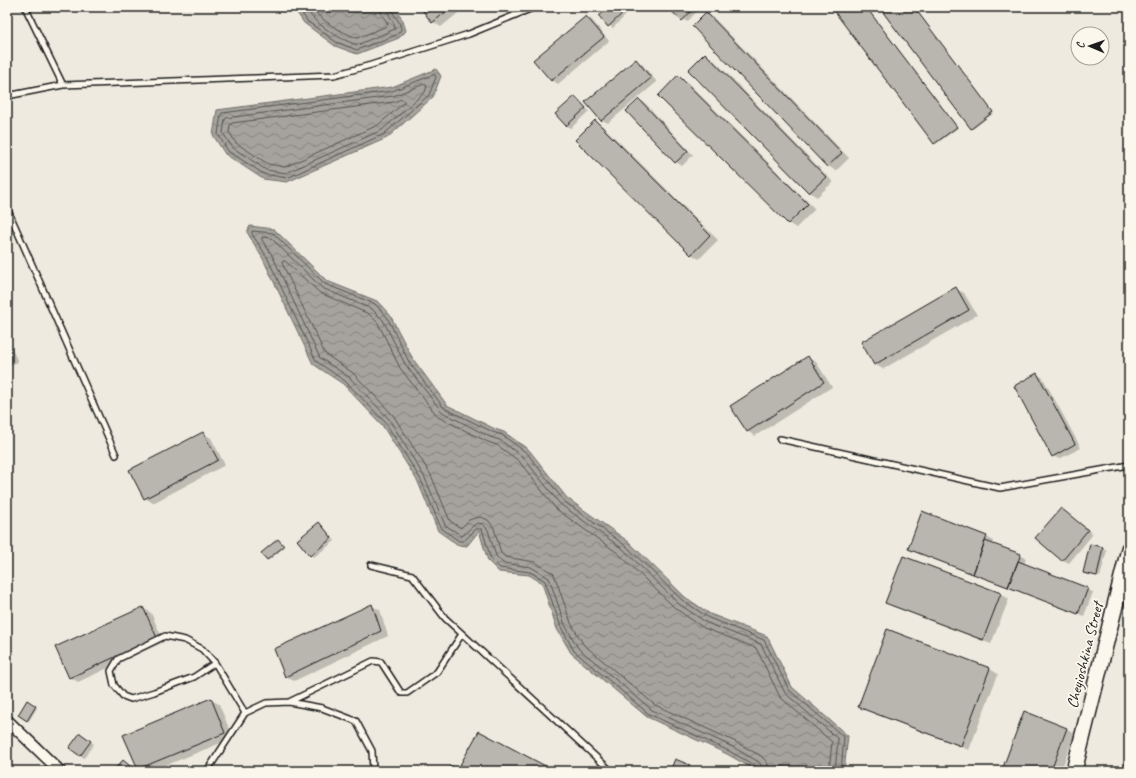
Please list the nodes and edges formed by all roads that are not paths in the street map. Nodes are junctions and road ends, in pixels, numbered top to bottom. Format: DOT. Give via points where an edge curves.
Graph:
graph roads {
  1 [pos="25,7"];
  2 [pos="535,7"];
  3 [pos="63,85"];
  4 [pos="7,96"];
  5 [pos="7,208"];
  6 [pos="780,439"];
  7 [pos="116,455"];
  8 [pos="1129,465"];
  9 [pos="1129,549"];
  10 [pos="371,565"];
  11 [pos="462,634"];
  12 [pos="215,662"];
  13 [pos="289,702"];
  14 [pos="245,713"];
  15 [pos="7,720"];
  16 [pos="60,771"];
  17 [pos="207,771"];
  18 [pos="373,771"];
  19 [pos="611,771"];
  20 [pos="1074,771"];
  1 -- 3 [label="lane"];
  2 -- 3 [label="lane" via="469,34 334,75"];
  3 -- 4 [label="lane"];
  5 -- 7 [label="lane"];
  6 -- 8 [label="lane" via="1000,488"];
  9 -- 20 [label="street, Cheyioshkina Street"];
  10 -- 11 [label="lane" via="412,575 445,618"];
  11 -- 13 [label="lane" via="437,672 407,693 401,693 381,662 373,661"];
  11 -- 19 [label="lane"];
  12 -- 12 [label="lane" via="202,649 185,640 165,636 118,659 111,671 114,685 123,696 131,699 194,678"];
  12 -- 14 [label="lane"];
  13 -- 14 [label="lane" via="266,704"];
  13 -- 18 [label="lane" via="322,708 356,720 372,751"];
  14 -- 17 [label="lane"];
  15 -- 16 [label="street"];
}
